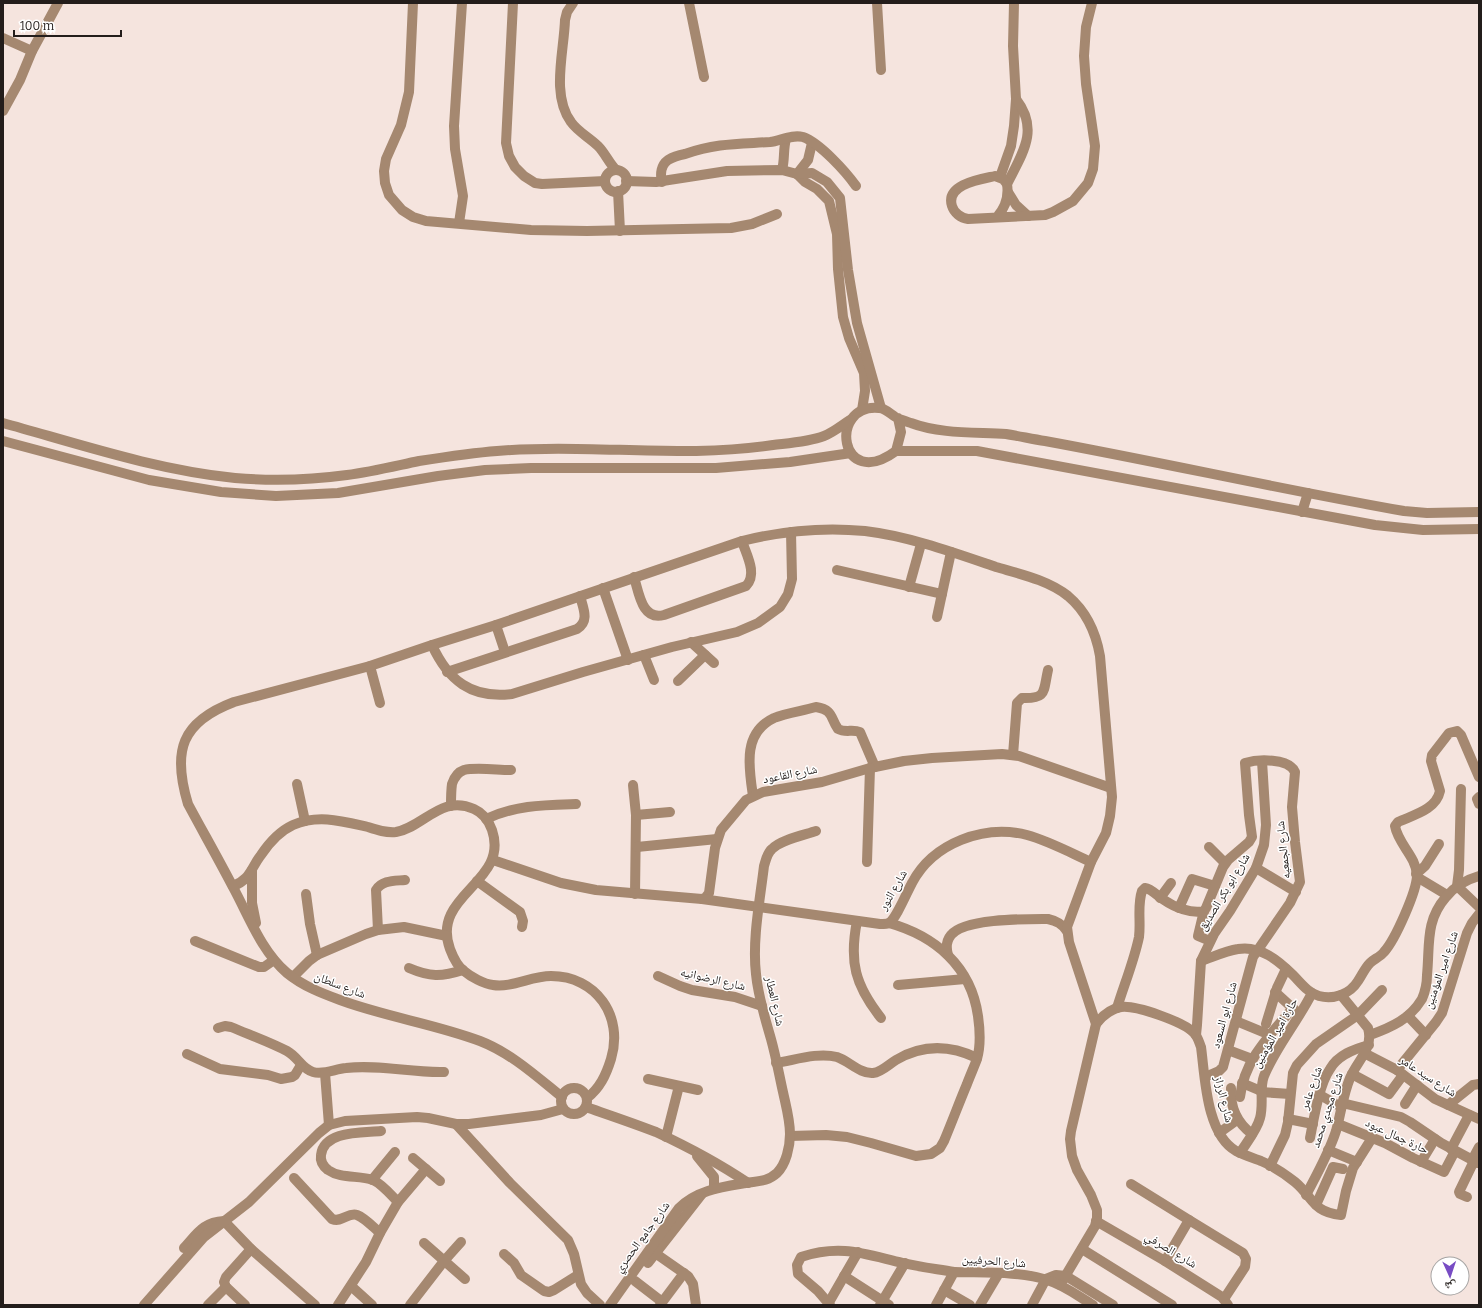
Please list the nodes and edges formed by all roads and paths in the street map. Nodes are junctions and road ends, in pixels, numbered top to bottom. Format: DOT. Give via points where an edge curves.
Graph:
graph roads {
  1 [pos="58,3"];
  2 [pos="413,3"];
  3 [pos="462,3"];
  4 [pos="513,3"];
  5 [pos="573,3"];
  6 [pos="689,3"];
  7 [pos="877,3"];
  8 [pos="1014,3"];
  9 [pos="1092,3"];
  10 [pos="3,38"];
  11 [pos="32,51"];
  12 [pos="881,70"];
  13 [pos="704,77"];
  14 [pos="1016,99"];
  15 [pos="3,111"];
  16 [pos="786,139"];
  17 [pos="812,143"];
  18 [pos="616,170"];
  19 [pos="782,170"];
  20 [pos="797,174"];
  21 [pos="605,181"];
  22 [pos="626,181"];
  23 [pos="662,182"];
  24 [pos="1005,184"];
  25 [pos="856,186"];
  26 [pos="618,191"];
  27 [pos="840,198"];
  28 [pos="829,201"];
  29 [pos="777,214"];
  30 [pos="1028,216"];
  31 [pos="997,217"];
  32 [pos="459,223"];
  33 [pos="620,231"];
  34 [pos="843,269"];
  35 [pos="881,408"];
  36 [pos="862,410"];
  37 [pos="898,418"];
  38 [pos="850,420"];
  39 [pos="3,423"];
  40 [pos="980,433"];
  41 [pos="3,441"];
  42 [pos="896,451"];
  43 [pos="977,451"];
  44 [pos="851,453"];
  45 [pos="1308,493"];
  46 [pos="1302,512"];
  47 [pos="1479,512"];
  48 [pos="1479,529"];
  49 [pos="790,532"];
  50 [pos="742,541"];
  51 [pos="921,544"];
  52 [pos="951,552"];
  53 [pos="837,570"];
  54 [pos="634,577"];
  55 [pos="910,587"];
  56 [pos="603,588"];
  57 [pos="942,594"];
  58 [pos="580,596"];
  59 [pos="937,617"];
  60 [pos="496,625"];
  61 [pos="691,642"];
  62 [pos="432,645"];
  63 [pos="505,652"];
  64 [pos="644,655"];
  65 [pos="706,655"];
  66 [pos="628,660"];
  67 [pos="714,663"];
  68 [pos="370,666"];
  69 [pos="1048,670"];
  70 [pos="447,672"];
  71 [pos="654,680"];
  72 [pos="678,681"];
  73 [pos="380,704"];
  74 [pos="1013,755"];
  75 [pos="1262,761"];
  76 [pos="872,768"];
  77 [pos="511,770"];
  78 [pos="1479,777"];
  79 [pos="297,784"];
  80 [pos="633,785"];
  81 [pos="1111,788"];
  82 [pos="1461,789"];
  83 [pos="753,796"];
  84 [pos="1479,797"];
  85 [pos="576,804"];
  86 [pos="1479,804"];
  87 [pos="451,806"];
  88 [pos="670,812"];
  89 [pos="636,815"];
  90 [pos="486,819"];
  91 [pos="305,821"];
  92 [pos="816,831"];
  93 [pos="717,839"];
  94 [pos="1438,844"];
  95 [pos="637,847"];
  96 [pos="1209,847"];
  97 [pos="493,860"];
  98 [pos="867,862"];
  99 [pos="1092,862"];
  100 [pos="1225,863"];
  101 [pos="1256,868"];
  102 [pos="252,870"];
  103 [pos="1416,875"];
  104 [pos="1479,876"];
  105 [pos="404,880"];
  106 [pos="477,881"];
  107 [pos="1171,883"];
  108 [pos="232,886"];
  109 [pos="1215,886"];
  110 [pos="1457,886"];
  111 [pos="1296,892"];
  112 [pos="306,894"];
  113 [pos="635,894"];
  114 [pos="1447,895"];
  115 [pos="1160,898"];
  116 [pos="702,899"];
  117 [pos="760,907"];
  118 [pos="1479,907"];
  119 [pos="1179,908"];
  120 [pos="1204,911"];
  121 [pos="1479,914"];
  122 [pos="857,921"];
  123 [pos="889,923"];
  124 [pos="522,926"];
  125 [pos="378,930"];
  126 [pos="1067,931"];
  127 [pos="258,936"];
  128 [pos="447,936"];
  129 [pos="1210,941"];
  130 [pos="195,942"];
  131 [pos="1256,951"];
  132 [pos="317,954"];
  133 [pos="948,955"];
  134 [pos="274,960"];
  135 [pos="1201,961"];
  136 [pos="409,968"];
  137 [pos="1286,969"];
  138 [pos="463,970"];
  139 [pos="658,976"];
  140 [pos="293,977"];
  141 [pos="965,979"];
  142 [pos="898,985"];
  143 [pos="1382,990"];
  144 [pos="1275,992"];
  145 [pos="1312,993"];
  146 [pos="1341,995"];
  147 [pos="762,1006"];
  148 [pos="1117,1008"];
  149 [pos="1297,1012"];
  150 [pos="1358,1016"];
  151 [pos="1408,1016"];
  152 [pos="881,1018"];
  153 [pos="1236,1021"];
  154 [pos="1096,1024"];
  155 [pos="1266,1024"];
  156 [pos="218,1028"];
  157 [pos="1426,1034"];
  158 [pos="1196,1035"];
  159 [pos="1270,1035"];
  160 [pos="1368,1044"];
  161 [pos="1228,1050"];
  162 [pos="187,1054"];
  163 [pos="977,1058"];
  164 [pos="1252,1059"];
  165 [pos="776,1063"];
  166 [pos="301,1065"];
  167 [pos="444,1072"];
  168 [pos="1400,1072"];
  169 [pos="325,1073"];
  170 [pos="1352,1074"];
  171 [pos="1205,1077"];
  172 [pos="648,1080"];
  173 [pos="1242,1083"];
  174 [pos="1479,1084"];
  175 [pos="1417,1085"];
  176 [pos="679,1086"];
  177 [pos="1231,1088"];
  178 [pos="698,1090"];
  179 [pos="1261,1092"];
  180 [pos="1290,1094"];
  181 [pos="1320,1095"];
  182 [pos="562,1097"];
  183 [pos="1240,1097"];
  184 [pos="586,1103"];
  185 [pos="1405,1104"];
  186 [pos="1342,1105"];
  187 [pos="1448,1105"];
  188 [pos="564,1109"];
  189 [pos="1469,1114"];
  190 [pos="1288,1119"];
  191 [pos="1479,1119"];
  192 [pos="1237,1120"];
  193 [pos="456,1124"];
  194 [pos="1313,1124"];
  195 [pos="1338,1124"];
  196 [pos="329,1125"];
  197 [pos="381,1131"];
  198 [pos="1219,1133"];
  199 [pos="1252,1134"];
  200 [pos="790,1136"];
  201 [pos="666,1137"];
  202 [pos="1310,1138"];
  203 [pos="1372,1138"];
  204 [pos="1435,1138"];
  205 [pos="1479,1147"];
  206 [pos="1328,1150"];
  207 [pos="1453,1150"];
  208 [pos="693,1151"];
  209 [pos="396,1152"];
  210 [pos="1240,1153"];
  211 [pos="413,1158"];
  212 [pos="1356,1162"];
  213 [pos="1421,1162"];
  214 [pos="1475,1162"];
  215 [pos="1270,1166"];
  216 [pos="426,1169"];
  217 [pos="1343,1169"];
  218 [pos="294,1178"];
  219 [pos="372,1180"];
  220 [pos="440,1181"];
  221 [pos="748,1183"];
  222 [pos="1131,1184"];
  223 [pos="714,1189"];
  224 [pos="703,1192"];
  225 [pos="1306,1195"];
  226 [pos="1467,1197"];
  227 [pos="398,1202"];
  228 [pos="1316,1205"];
  229 [pos="1189,1220"];
  230 [pos="224,1221"];
  231 [pos="1096,1221"];
  232 [pos="380,1233"];
  233 [pos="461,1242"];
  234 [pos="424,1243"];
  235 [pos="1082,1248"];
  236 [pos="251,1249"];
  237 [pos="858,1252"];
  238 [pos="504,1254"];
  239 [pos="655,1254"];
  240 [pos="444,1261"];
  241 [pos="1165,1261"];
  242 [pos="904,1264"];
  243 [pos="954,1272"];
  244 [pos="684,1273"];
  245 [pos="999,1273"];
  246 [pos="578,1275"];
  247 [pos="844,1276"];
  248 [pos="465,1279"];
  249 [pos="1046,1279"];
  250 [pos="635,1281"];
  251 [pos="1063,1281"];
  252 [pos="351,1286"];
  253 [pos="226,1287"];
  254 [pos="944,1290"];
  255 [pos="146,1300"];
  256 [pos="1077,1301"];
  257 [pos="1226,1302"];
  258 [pos="660,1303"];
  259 [pos="829,1304"];
  260 [pos="884,1304"];
  261 [pos="136,1305"];
  262 [pos="208,1305"];
  263 [pos="245,1305"];
  264 [pos="315,1305"];
  265 [pos="338,1305"];
  266 [pos="372,1305"];
  267 [pos="410,1305"];
  268 [pos="600,1305"];
  269 [pos="610,1305"];
  270 [pos="618,1305"];
  271 [pos="696,1305"];
  272 [pos="936,1305"];
  273 [pos="970,1305"];
  274 [pos="980,1305"];
  275 [pos="1032,1305"];
  276 [pos="1093,1305"];
  277 [pos="1113,1305"];
  278 [pos="1172,1305"];
  1 -- 11 [label="street"];
  2 -- 32 [label="street" via="409,92 401,125 385,165 385,183 392,200 407,214 426,221"];
  3 -- 32 [label="street" via="454,126 455,149 464,196"];
  4 -- 21 [label="street" via="506,143 512,162 524,176 542,184"];
  5 -- 18 [label="street" via="565,20 560,83 563,107 570,121 598,146"];
  6 -- 13 [label="street"];
  7 -- 12 [label="street"];
  8 -- 14 [label="street"];
  9 -- 30 [label="street" via="1086,27 1084,56 1095,146 1091,176 1084,190 1067,206 1045,215"];
  10 -- 11 [label="street"];
  11 -- 15 [label="street"];
  14 -- 24 [label="street"];
  14 -- 24 [label="street" via="1025,115 1028,133 1023,153"];
  16 -- 17 [label="street" via="798,136"];
  16 -- 19 [label="street"];
  16 -- 23 [label="street" via="724,144 682,154 665,162 661,174"];
  17 -- 20 [label="street" via="808,160"];
  17 -- 25 [label="street" via="837,163"];
  18 -- 21 [label="street" via="608,173"];
  18 -- 22 [label="street" via="623,174"];
  19 -- 20 [label="street"];
  19 -- 23 [label="street" via="727,172"];
  20 -- 27 [label="street" via="812,173 827,182"];
  20 -- 28 [label="street"];
  21 -- 26 [label="street" via="610,190"];
  22 -- 23 [label="street"];
  22 -- 26 [label="street" via="625,187"];
  24 -- 30 [label="street" via="1016,205"];
  24 -- 31 [label="street" via="1005,205"];
  24 -- 31 [label="street" via="995,176 964,184 954,192 951,204 957,214 971,220"];
  26 -- 33 [label="street"];
  27 -- 28 [label="street"];
  27 -- 34 [label="street"];
  28 -- 34 [label="street"];
  29 -- 33 [label="street" via="752,224 731,228"];
  30 -- 31 [label="street"];
  32 -- 33 [label="street" via="544,231"];
  34 -- 35 [label="street"];
  34 -- 36 [label="street" via="843,317 848,338 864,373 865,392"];
  35 -- 36 [label="street"];
  35 -- 37 [label="street"];
  36 -- 38 [label="street"];
  37 -- 40 [label="street" via="925,428"];
  37 -- 42 [label="street" via="901,432"];
  38 -- 39 [label="street" via="822,436 763,447 694,451 498,451 444,457 348,475 281,480 235,478 176,468"];
  38 -- 44 [label="street" via="847,437"];
  40 -- 43 [label="street"];
  40 -- 45 [label="street" via="1008,435 1110,453"];
  41 -- 44 [label="street" via="155,482 221,492 276,496 338,493 485,470 716,468"];
  42 -- 43 [label="street"];
  42 -- 44 [label="street" via="886,458 871,462 861,461"];
  43 -- 46 [label="street"];
  45 -- 46 [label="street"];
  45 -- 47 [label="street" via="1415,512"];
  46 -- 48 [label="street" via="1410,530"];
  49 -- 50 [label="street"];
  49 -- 51 [label="street" via="865,531"];
  49 -- 61 [label="street" via="792,579 788,594 780,607 748,628"];
  50 -- 54 [label="street"];
  50 -- 54 [label="street" via="752,573 746,586 664,614 654,616 646,610"];
  51 -- 52 [label="street"];
  51 -- 55 [label="street"];
  52 -- 57 [label="street"];
  52 -- 81 [label="street" via="1052,586 1068,596 1085,615 1096,637 1099,652"];
  53 -- 55 [label="street"];
  54 -- 56 [label="street"];
  55 -- 57 [label="street"];
  56 -- 58 [label="street"];
  56 -- 66 [label="street"];
  57 -- 59 [label="street"];
  58 -- 60 [label="street"];
  58 -- 63 [label="street" via="585,615 581,626"];
  60 -- 62 [label="street"];
  60 -- 63 [label="street"];
  61 -- 64 [label="street"];
  61 -- 65 [label="street"];
  62 -- 68 [label="street"];
  62 -- 70 [label="street"];
  63 -- 70 [label="street"];
  64 -- 66 [label="street"];
  64 -- 71 [label="street"];
  65 -- 67 [label="street"];
  65 -- 72 [label="street"];
  66 -- 70 [label="street" via="502,695 472,690"];
  68 -- 73 [label="street"];
  68 -- 108 [label="street, شارع سلطان" via="234,702 213,710 188,734 183,743 180,759 188,804"];
  69 -- 74 [label="street" via="1043,693 1036,698 1022,698 1016,703"];
  74 -- 76 [label="street, شارع القاعود" via="932,758"];
  74 -- 81 [label="street, شارع القاعود"];
  75 -- 100 [label="street" via="1247,762 1245,765 1251,840"];
  75 -- 101 [label="street, شارع ابو بكر الصديق" via="1266,835"];
  75 -- 111 [label="street, شارع الجمعيه" via="1287,763 1294,768 1292,807 1300,877"];
  76 -- 83 [label="street, شارع القاعود" via="822,782"];
  76 -- 83 [label="street" via="860,732 838,729 829,712 816,707 775,718 763,725 754,736 749,757"];
  76 -- 98 [label="street"];
  77 -- 87 [label="street" via="459,772 452,785"];
  78 -- 103 [label="street" via="1461,735 1457,731 1449,733 1432,755 1432,766 1440,791 1436,802 1395,826 1413,860"];
  79 -- 91 [label="street"];
  80 -- 89 [label="street"];
  81 -- 99 [label="street" via="1112,806 1108,825"];
  82 -- 110 [label="street"];
  83 -- 93 [label="street, شارع القاعود" via="740,806"];
  84 -- 86 [label="street"];
  85 -- 90 [label="street" via="525,806 500,812"];
  87 -- 90 [label="street" via="459,805 474,809"];
  87 -- 91 [label="street" via="396,832 381,831 334,819"];
  88 -- 89 [label="street"];
  89 -- 95 [label="street"];
  90 -- 97 [label="street" via="494,834"];
  91 -- 102 [label="street" via="291,826 278,836 260,855"];
  92 -- 117 [label="street, شارع العطار" via="772,848 764,866"];
  93 -- 95 [label="street"];
  93 -- 116 [label="street, شارع القاعود" via="709,893"];
  94 -- 103 [label="street" via="1425,866"];
  95 -- 113 [label="street"];
  96 -- 100 [label="street"];
  97 -- 106 [label="street"];
  97 -- 113 [label="street" via="561,884"];
  99 -- 123 [label="street, شارع النور" via="1028,835 998,832 969,837 943,850 921,869"];
  99 -- 126 [label="street"];
  100 -- 109 [label="street"];
  101 -- 111 [label="street"];
  101 -- 129 [label="street, شارع ابو بكر الصديق"];
  102 -- 108 [label="street" via="244,880"];
  102 -- 127 [label="street" via="252,903"];
  103 -- 114 [label="street"];
  103 -- 146 [label="street" via="1412,895 1391,943 1383,954 1370,963 1354,987"];
  104 -- 110 [label="street, شارع عامر"];
  105 -- 125 [label="street" via="385,882 376,890"];
  106 -- 124 [label="street" via="520,912"];
  106 -- 128 [label="street" via="452,912 447,925"];
  107 -- 115 [label="street"];
  108 -- 127 [label="street, شارع سلطان"];
  109 -- 119 [label="street" via="1192,879"];
  109 -- 120 [label="street"];
  110 -- 114 [label="street, شارع عامر"];
  110 -- 118 [label="street"];
  111 -- 131 [label="street, شارع الجمعيه"];
  112 -- 132 [label="street"];
  113 -- 116 [label="street"];
  114 -- 151 [label="street, شارع عامر" via="1432,921 1427,981 1423,997"];
  115 -- 119 [label="street"];
  115 -- 148 [label="street" via="1148,889 1142,891 1137,946"];
  116 -- 117 [label="street, شارع النور"];
  117 -- 122 [label="street, شارع النور"];
  117 -- 147 [label="street, شارع العطار" via="756,937 756,974"];
  119 -- 120 [label="street"];
  120 -- 129 [label="street" via="1198,936"];
  121 -- 157 [label="street, شارع امير المؤمنين" via="1467,933 1442,1013"];
  122 -- 123 [label="street, شارع النور"];
  122 -- 152 [label="street" via="853,941 855,969 868,1001"];
  123 -- 133 [label="street" via="921,935"];
  125 -- 128 [label="street" via="404,928"];
  125 -- 132 [label="street"];
  126 -- 133 [label="street" via="1056,920 1048,919 978,923 957,929 951,934 946,948"];
  126 -- 154 [label="street"];
  127 -- 134 [label="street, شارع سلطان"];
  128 -- 138 [label="street" via="454,958"];
  129 -- 135 [label="street, شارع ابو بكر الصديق"];
  130 -- 134 [label="street" via="259,967 264,967"];
  131 -- 135 [label="street" via="1239,948"];
  131 -- 137 [label="street" via="1275,959"];
  131 -- 153 [label="street, شارع ابو السعود"];
  132 -- 140 [label="street"];
  133 -- 141 [label="street"];
  134 -- 140 [label="street, شارع سلطان"];
  135 -- 158 [label="street, شارع ابو بكر الصديق"];
  136 -- 138 [label="street" via="432,976 444,976"];
  137 -- 144 [label="street"];
  137 -- 145 [label="street"];
  138 -- 184 [label="street" via="494,985 550,976 564,977 597,994 608,1008 614,1037 607,1072"];
  139 -- 147 [label="street, شارع الرضوانيه" via="692,990 735,997"];
  140 -- 182 [label="street, شارع سلطان" via="309,988 353,1005 492,1046 523,1065"];
  141 -- 142 [label="street"];
  141 -- 163 [label="street" via="977,1010"];
  143 -- 150 [label="street"];
  144 -- 149 [label="street"];
  144 -- 155 [label="street"];
  145 -- 146 [label="street" via="1326,997"];
  145 -- 149 [label="street, حارة امير المؤمنين"];
  146 -- 150 [label="street"];
  147 -- 165 [label="street, شارع العطار"];
  148 -- 154 [label="street" via="1105,1014"];
  148 -- 158 [label="street" via="1127,1007 1164,1017 1177,1022"];
  149 -- 159 [label="street"];
  149 -- 179 [label="street, حارة امير المؤمنين" via="1266,1071"];
  150 -- 160 [label="street" via="1368,1028"];
  150 -- 180 [label="street" via="1316,1044 1297,1065 1293,1073"];
  151 -- 157 [label="street"];
  151 -- 160 [label="street, شارع عامر"];
  153 -- 159 [label="street"];
  153 -- 161 [label="street, شارع ابو السعود"];
  154 -- 231 [label="street" via="1070,1139 1072,1156 1097,1210"];
  156 -- 166 [label="street" via="231,1027 288,1051"];
  157 -- 168 [label="street, شارع امير المؤمنين"];
  158 -- 171 [label="street, شارع الرزاز" via="1201,1047"];
  159 -- 164 [label="street"];
  160 -- 168 [label="street, شارع سيد عامر"];
  160 -- 170 [label="street, شارع مجدي محمد"];
  160 -- 181 [label="street, شارع عامر" via="1335,1062 1329,1069"];
  161 -- 164 [label="street"];
  161 -- 171 [label="street, شارع ابو السعود" via="1222,1069"];
  162 -- 166 [label="street" via="220,1069 282,1079 295,1075"];
  163 -- 165 [label="street" via="954,1049 929,1048 906,1054 880,1071 871,1073 828,1056"];
  163 -- 200 [label="street" via="944,1141 940,1148 931,1154 908,1155 847,1137"];
  164 -- 173 [label="street"];
  165 -- 200 [label="street, شارع العطار" via="789,1119"];
  166 -- 169 [label="street" via="309,1071"];
  167 -- 169 [label="street" via="353,1067"];
  168 -- 170 [label="street, شارع امير المؤمنين" via="1389,1094"];
  168 -- 175 [label="street, شارع سيد عامر"];
  169 -- 196 [label="street"];
  170 -- 186 [label="street, شارع مجدي محمد"];
  171 -- 198 [label="street, شارع الرزاز" via="1207,1096"];
  172 -- 176 [label="street"];
  173 -- 179 [label="street"];
  173 -- 183 [label="street"];
  174 -- 187 [label="street"];
  175 -- 185 [label="street"];
  175 -- 187 [label="street, شارع سيد عامر" via="1435,1099"];
  176 -- 178 [label="street"];
  176 -- 201 [label="street"];
  177 -- 192 [label="street" via="1230,1099"];
  179 -- 180 [label="street"];
  179 -- 199 [label="street, حارة امير المؤمنين" via="1260,1119"];
  180 -- 190 [label="street"];
  181 -- 186 [label="street"];
  181 -- 194 [label="street, شارع عامر"];
  182 -- 184 [label="street" via="572,1089 582,1091"];
  182 -- 188 [label="street"];
  184 -- 188 [label="street" via="580,1113 571,1114"];
  184 -- 201 [label="street"];
  186 -- 195 [label="street, شارع مجدي محمد"];
  186 -- 204 [label="street" via="1401,1117"];
  187 -- 189 [label="street, شارع سيد عامر"];
  188 -- 193 [label="street" via="541,1115"];
  189 -- 191 [label="street, شارع سيد عامر"];
  189 -- 207 [label="street"];
  190 -- 194 [label="street"];
  190 -- 215 [label="street" via="1285,1135"];
  192 -- 198 [label="street"];
  192 -- 199 [label="street"];
  193 -- 196 [label="street" via="417,1117 345,1121"];
  193 -- 246 [label="street" via="510,1183 568,1240"];
  194 -- 202 [label="street, شارع عامر"];
  195 -- 203 [label="street, حارة جمال عبود"];
  195 -- 206 [label="street, شارع مجدي محمد"];
  196 -- 230 [label="street" via="249,1202"];
  197 -- 219 [label="street" via="338,1136 322,1149 320,1158 328,1170"];
  198 -- 210 [label="street, شارع الرزاز"];
  199 -- 210 [label="street, حارة امير المؤمنين"];
  200 -- 221 [label="street, شارع العطار" via="787,1155 777,1173 766,1180"];
  201 -- 208 [label="street"];
  203 -- 212 [label="street"];
  203 -- 213 [label="street, حارة جمال عبود"];
  204 -- 207 [label="street"];
  204 -- 213 [label="street"];
  205 -- 214 [label="street"];
  206 -- 212 [label="street"];
  206 -- 225 [label="street, شارع مجدي محمد"];
  207 -- 213 [label="street, حارة جمال عبود" via="1444,1172"];
  207 -- 214 [label="street"];
  208 -- 221 [label="street"];
  208 -- 223 [label="street" via="714,1177"];
  209 -- 219 [label="street"];
  210 -- 215 [label="street, شارع الرزاز"];
  211 -- 216 [label="street"];
  212 -- 228 [label="street, شارع الرزاز" via="1340,1215"];
  214 -- 226 [label="street" via="1459,1192"];
  215 -- 225 [label="street, شارع الرزاز" via="1296,1183"];
  216 -- 220 [label="street"];
  216 -- 227 [label="street"];
  217 -- 228 [label="street" via="1333,1167"];
  218 -- 232 [label="street" via="332,1219 339,1220 358,1215"];
  219 -- 227 [label="street"];
  221 -- 223 [label="street, شارع جامع الحصري"];
  222 -- 229 [label="street"];
  223 -- 224 [label="street, شارع جامع الحصري"];
  224 -- 239 [label="street, شارع جامع الحصري"];
  224 -- 269 [label="street, شارع جامع الحصري" via="679,1208"];
  225 -- 228 [label="street, شارع الرزاز"];
  227 -- 232 [label="street"];
  229 -- 241 [label="street"];
  229 -- 257 [label="street" via="1245,1256 1245,1267"];
  230 -- 236 [label="street"];
  230 -- 255 [label="street" via="210,1223 200,1230"];
  231 -- 235 [label="street"];
  231 -- 241 [label="street, شارع الصرفي"];
  232 -- 252 [label="street"];
  233 -- 240 [label="street"];
  234 -- 240 [label="street"];
  235 -- 251 [label="street"];
  235 -- 278 [label="street"];
  236 -- 253 [label="street" via="224,1279"];
  236 -- 264 [label="street"];
  237 -- 242 [label="street"];
  237 -- 247 [label="street"];
  237 -- 259 [label="street" via="828,1251 814,1253 798,1260 798,1274 818,1290"];
  238 -- 246 [label="street" via="514,1262 522,1275 544,1291 554,1290"];
  239 -- 244 [label="street"];
  239 -- 250 [label="street, شارع جامع الحصري"];
  240 -- 248 [label="street"];
  240 -- 267 [label="street"];
  241 -- 257 [label="street, شارع الصرفي"];
  242 -- 243 [label="street"];
  242 -- 260 [label="street"];
  243 -- 245 [label="street, شارع الحرفيين"];
  243 -- 254 [label="street, شارع الحرفيين"];
  244 -- 258 [label="street"];
  244 -- 271 [label="street" via="692,1282"];
  245 -- 249 [label="street, شارع الحرفيين"];
  245 -- 274 [label="street"];
  246 -- 268 [label="street" via="584,1289"];
  247 -- 259 [label="street"];
  247 -- 260 [label="street"];
  249 -- 251 [label="street, شارع الحرفيين"];
  249 -- 275 [label="street"];
  250 -- 258 [label="street"];
  250 -- 270 [label="street, شارع جامع الحصري"];
  251 -- 256 [label="street, شارع الحرفيين"];
  251 -- 277 [label="street, شارع الحرفيين"];
  252 -- 265 [label="street"];
  252 -- 266 [label="street"];
  253 -- 262 [label="street"];
  253 -- 263 [label="street"];
  254 -- 272 [label="street, شارع الحرفيين"];
  254 -- 273 [label="street"];
  255 -- 261 [label="street"];
  256 -- 276 [label="street, شارع الحرفيين"];
}
